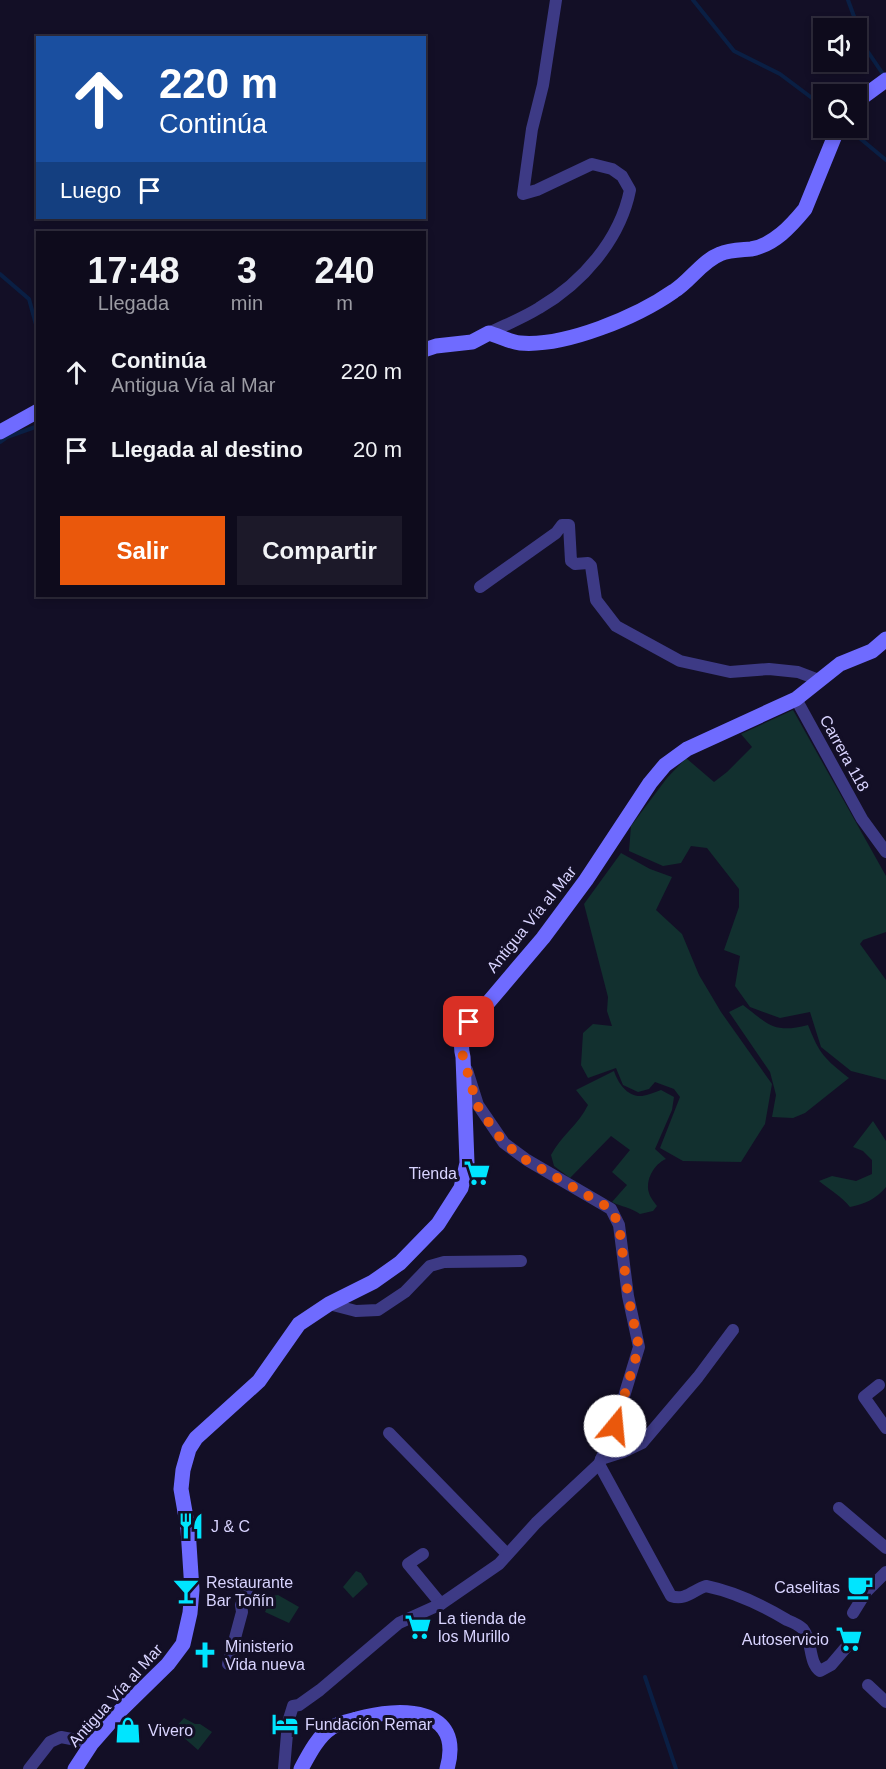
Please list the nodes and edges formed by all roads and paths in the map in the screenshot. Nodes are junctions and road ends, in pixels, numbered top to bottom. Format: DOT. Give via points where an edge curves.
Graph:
graph roads {
  1 [pos="556,0"];
  2 [pos="883,82"];
  3 [pos="867,94"];
  4 [pos="834,138"];
  5 [pos="489,333"];
  6 [pos="426,349"];
  7 [pos="36,412"];
  8 [pos="0,432"];
  9 [pos="480,587"];
  10 [pos="886,639"];
  11 [pos="819,680"];
  12 [pos="796,699"];
  13 [pos="886,852"];
  14 [pos="463,1058"];
  15 [pos="521,1261"];
  16 [pos="329,1304"];
  17 [pos="734,1330"];
  18 [pos="879,1385"];
  19 [pos="886,1428"];
  20 [pos="389,1433"];
  21 [pos="600,1461"];
  22 [pos="839,1508"];
  23 [pos="886,1548"];
  24 [pos="423,1554"];
  25 [pos="507,1554"];
  26 [pos="886,1572"];
  27 [pos="247,1589"];
  28 [pos="441,1604"];
  29 [pos="853,1613"];
  30 [pos="848,1645"];
  31 [pos="228,1664"];
  32 [pos="868,1685"];
  33 [pos="886,1702"];
  34 [pos="92,1743"];
  35 [pos="29,1769"];
  36 [pos="75,1769"];
  37 [pos="284,1769"];
  38 [pos="302,1769"];
  39 [pos="447,1769"];
  1 -- 5 [label="street" via="523,194 592,164 612,168 622,176 630,190 626,212 607,245 565,291"];
  2 -- 3 [label="main road"];
  4 -- 5 [label="main road" via="805,209 769,243 720,254 651,306 577,335 518,343"];
  5 -- 6 [label="main road" via="472,342"];
  7 -- 8 [label="main road"];
  9 -- 11 [label="street" via="562,525 569,525 571,561 591,566 596,600 616,626 680,661 730,672 798,672"];
  10 -- 11 [label="main road, Antigua Vía al Mar"];
  11 -- 12 [label="main road, Antigua Vía al Mar"];
  12 -- 13 [label="street, Carrera 118" via="862,819"];
  12 -- 14 [label="main road, Antigua Vía al Mar" via="687,749 665,765 543,938 469,1022 460,1046"];
  14 -- 16 [label="main road, Antigua Vía al Mar" via="467,1163 461,1188 438,1224 400,1263"];
  14 -- 21 [label="street" via="477,1105 504,1143 611,1209 619,1225 639,1347"];
  15 -- 16 [label="street" via="444,1262 430,1266 405,1292 378,1310 356,1311"];
  16 -- 34 [label="main road, Antigua Vía al Mar" via="299,1324 258,1381 202,1431 189,1449 181,1489 192,1590 183,1644"];
  17 -- 21 [label="street" via="642,1443"];
  18 -- 19 [label="street" via="864,1397"];
  20 -- 25 [label="street"];
  21 -- 25 [label="street"];
  21 -- 30 [label="street" via="671,1596 684,1598 706,1586 766,1607 802,1628 809,1639 815,1668 820,1671 831,1665"];
  22 -- 23 [label="street"];
  24 -- 28 [label="street" via="408,1564"];
  25 -- 28 [label="street" via="494,1568"];
  26 -- 29 [label="street" via="866,1592"];
  27 -- 31 [label="street"];
  28 -- 37 [label="street" via="399,1623 320,1690 293,1706"];
  32 -- 33 [label="street"];
  34 -- 35 [label="street" via="61,1737 50,1742"];
  34 -- 36 [label="main road, Antigua Vía al Mar"];
  38 -- 39 [label="main road" via="331,1728 376,1713 405,1712 428,1715 440,1725 449,1740"];
}
